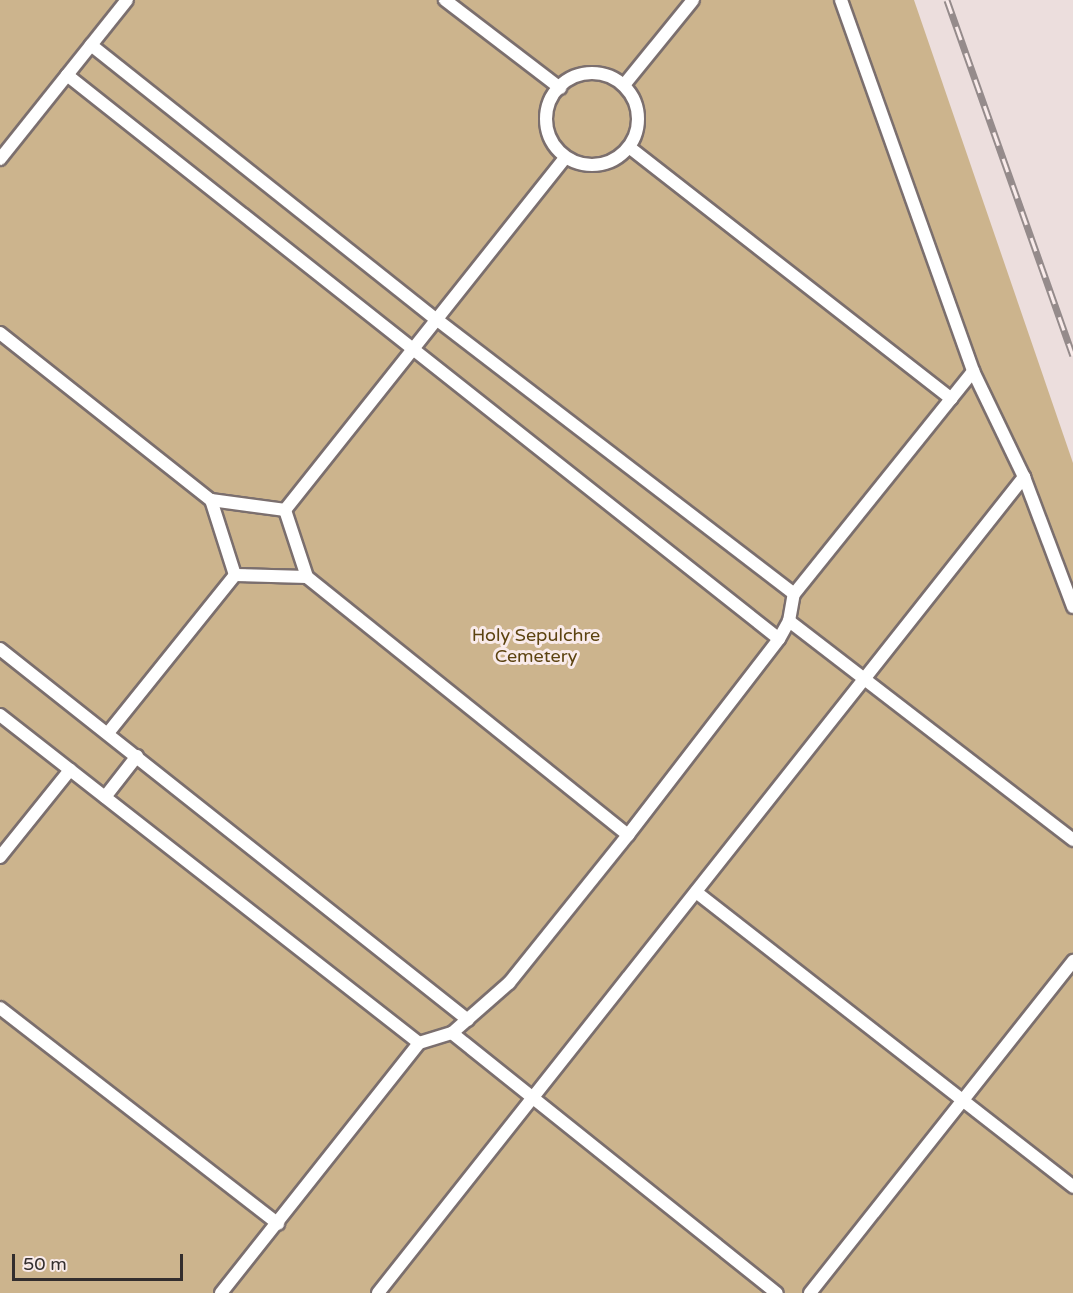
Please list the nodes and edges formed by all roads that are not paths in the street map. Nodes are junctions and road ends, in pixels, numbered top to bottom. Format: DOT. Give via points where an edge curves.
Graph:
graph roads {
  1 [pos="127,0"];
  2 [pos="445,0"];
  3 [pos="693,0"];
  4 [pos="841,0"];
  5 [pos="91,45"];
  6 [pos="67,75"];
  7 [pos="624,85"];
  8 [pos="560,88"];
  9 [pos="629,147"];
  10 [pos="565,158"];
  11 [pos="0,159"];
  12 [pos="436,319"];
  13 [pos="0,333"];
  14 [pos="411,350"];
  15 [pos="974,371"];
  16 [pos="951,399"];
  17 [pos="1024,477"];
  18 [pos="210,500"];
  19 [pos="285,510"];
  20 [pos="235,575"];
  21 [pos="307,577"];
  22 [pos="794,594"];
  23 [pos="1073,607"];
  24 [pos="789,621"];
  25 [pos="779,639"];
  26 [pos="0,649"];
  27 [pos="865,680"];
  28 [pos="0,715"];
  29 [pos="108,733"];
  30 [pos="137,756"];
  31 [pos="70,770"];
  32 [pos="105,797"];
  33 [pos="628,835"];
  34 [pos="1073,840"];
  35 [pos="0,857"];
  36 [pos="696,892"];
  37 [pos="1073,961"];
  38 [pos="0,1008"];
  39 [pos="468,1020"];
  40 [pos="452,1033"];
  41 [pos="420,1043"];
  42 [pos="533,1098"];
  43 [pos="963,1101"];
  44 [pos="1073,1187"];
  45 [pos="278,1224"];
  46 [pos="221,1293"];
  47 [pos="378,1293"];
  48 [pos="777,1293"];
  49 [pos="810,1293"];
  1 -- 5 [label="lane"];
  2 -- 8 [label="lane"];
  3 -- 7 [label="lane"];
  4 -- 15 [label="lane"];
  5 -- 6 [label="lane"];
  5 -- 12 [label="lane"];
  6 -- 11 [label="lane"];
  6 -- 14 [label="lane"];
  7 -- 8 [label="lane" via="597,72 567,79"];
  7 -- 9 [label="lane" via="632,96 638,122"];
  8 -- 10 [label="lane" via="548,103 545,118 547,133"];
  9 -- 10 [label="lane" via="607,163 579,164"];
  9 -- 16 [label="lane"];
  10 -- 12 [label="lane"];
  12 -- 14 [label="lane"];
  12 -- 22 [label="lane"];
  13 -- 18 [label="lane"];
  14 -- 19 [label="lane"];
  14 -- 25 [label="lane"];
  15 -- 16 [label="lane"];
  15 -- 17 [label="lane"];
  16 -- 22 [label="lane"];
  17 -- 23 [label="lane"];
  17 -- 27 [label="lane"];
  18 -- 19 [label="lane"];
  18 -- 20 [label="lane"];
  19 -- 21 [label="lane"];
  20 -- 21 [label="lane"];
  20 -- 29 [label="lane"];
  21 -- 33 [label="lane"];
  22 -- 24 [label="lane"];
  24 -- 25 [label="lane"];
  24 -- 27 [label="lane"];
  25 -- 33 [label="lane"];
  26 -- 29 [label="lane"];
  27 -- 34 [label="lane"];
  27 -- 36 [label="lane"];
  28 -- 31 [label="lane"];
  29 -- 30 [label="lane"];
  30 -- 32 [label="lane"];
  30 -- 39 [label="lane"];
  31 -- 32 [label="lane"];
  31 -- 35 [label="lane"];
  32 -- 41 [label="lane"];
  33 -- 39 [label="lane" via="509,983"];
  36 -- 42 [label="lane"];
  36 -- 43 [label="lane"];
  37 -- 43 [label="lane"];
  38 -- 45 [label="lane"];
  39 -- 40 [label="lane"];
  40 -- 41 [label="lane"];
  40 -- 42 [label="lane"];
  41 -- 45 [label="lane"];
  42 -- 47 [label="lane"];
  42 -- 48 [label="lane"];
  43 -- 44 [label="lane"];
  43 -- 49 [label="lane"];
  45 -- 46 [label="lane"];
}
